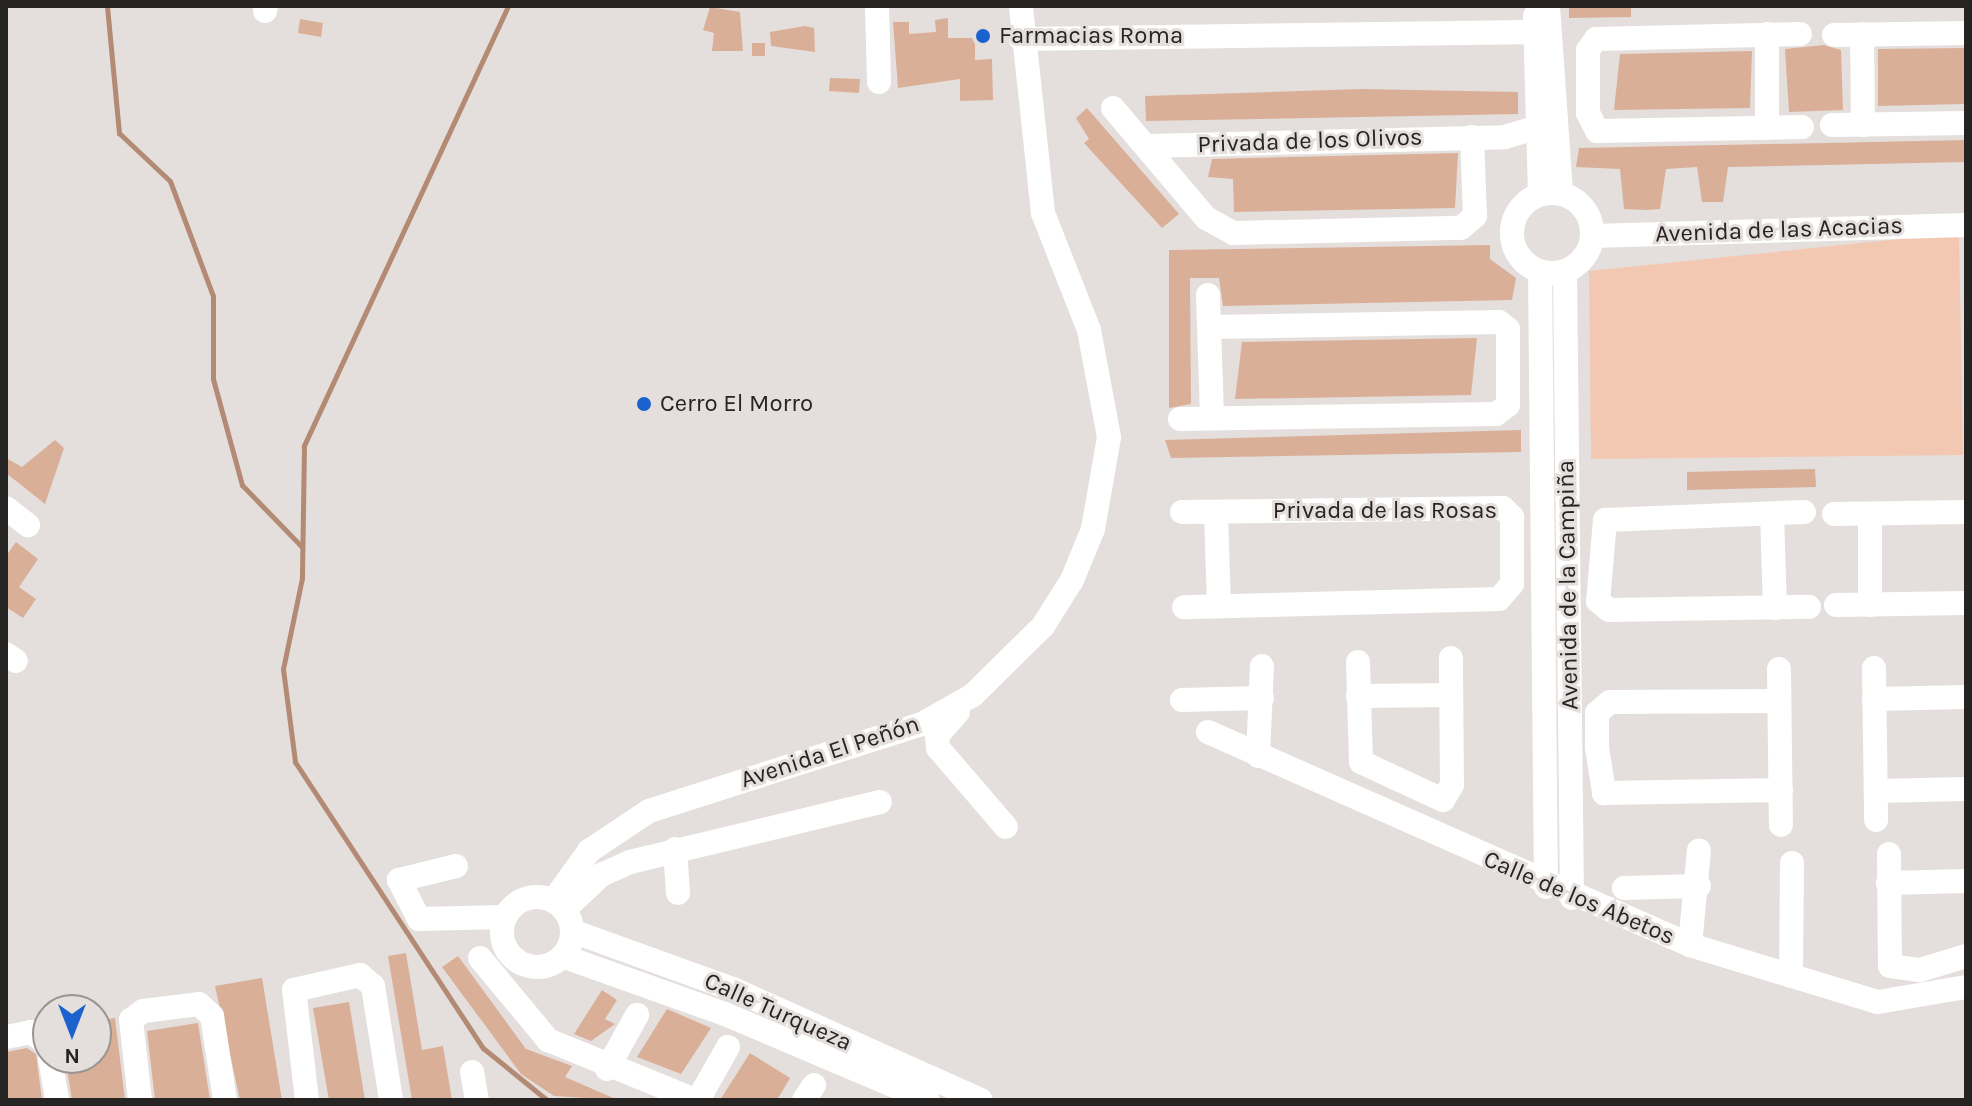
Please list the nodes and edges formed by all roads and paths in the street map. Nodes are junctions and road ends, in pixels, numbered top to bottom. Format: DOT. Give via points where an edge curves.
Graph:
graph roads {
  1 [pos="877,6"];
  2 [pos="1021,6"];
  3 [pos="1537,6"];
  4 [pos="1548,6"];
  5 [pos="1535,32"];
  6 [pos="1966,33"];
  7 [pos="1767,34"];
  8 [pos="1800,34"];
  9 [pos="1862,34"];
  10 [pos="1834,35"];
  11 [pos="1021,39"];
  12 [pos="1545,61"];
  13 [pos="879,82"];
  14 [pos="1113,108"];
  15 [pos="1562,110"];
  16 [pos="1966,123"];
  17 [pos="1832,125"];
  18 [pos="1863,125"];
  19 [pos="1802,127"];
  20 [pos="1767,128"];
  21 [pos="1472,137"];
  22 [pos="1147,146"];
  23 [pos="1551,194"];
  24 [pos="1966,225"];
  25 [pos="1593,236"];
  26 [pos="1552,272"];
  27 [pos="1208,295"];
  28 [pos="1210,327"];
  29 [pos="1541,367"];
  30 [pos="1509,369"];
  31 [pos="1212,418"];
  32 [pos="1180,419"];
  33 [pos="1542,466"];
  34 [pos="1567,466"];
  35 [pos="6,508"];
  36 [pos="1182,512"];
  37 [pos="1216,512"];
  38 [pos="1804,512"];
  39 [pos="1966,512"];
  40 [pos="1772,514"];
  41 [pos="1834,514"];
  42 [pos="1870,514"];
  43 [pos="28,525"];
  44 [pos="1512,555"];
  45 [pos="1543,555"];
  46 [pos="1568,561"];
  47 [pos="1598,565"];
  48 [pos="1966,603"];
  49 [pos="1836,605"];
  50 [pos="1870,605"];
  51 [pos="1219,606"];
  52 [pos="1184,607"];
  53 [pos="1809,607"];
  54 [pos="1775,608"];
  55 [pos="1451,658"];
  56 [pos="1358,662"];
  57 [pos="1262,666"];
  58 [pos="1874,668"];
  59 [pos="1779,669"];
  60 [pos="973,695"];
  61 [pos="1451,695"];
  62 [pos="1358,696"];
  63 [pos="1966,697"];
  64 [pos="1262,698"];
  65 [pos="1874,699"];
  66 [pos="1182,700"];
  67 [pos="1779,701"];
  68 [pos="1208,732"];
  69 [pos="1597,747"];
  70 [pos="1570,749"];
  71 [pos="1258,756"];
  72 [pos="1401,785"];
  73 [pos="1966,789"];
  74 [pos="1781,790"];
  75 [pos="1877,791"];
  76 [pos="880,802"];
  77 [pos="1384,815"];
  78 [pos="1876,820"];
  79 [pos="1781,825"];
  80 [pos="1006,827"];
  81 [pos="675,849"];
  82 [pos="1699,850"];
  83 [pos="1889,854"];
  84 [pos="1792,863"];
  85 [pos="456,866"];
  86 [pos="1966,881"];
  87 [pos="1888,883"];
  88 [pos="1699,886"];
  89 [pos="1546,887"];
  90 [pos="1624,888"];
  91 [pos="678,893"];
  92 [pos="1572,898"];
  93 [pos="564,915"];
  94 [pos="505,917"];
  95 [pos="1690,945"];
  96 [pos="562,956"];
  97 [pos="1966,956"];
  98 [pos="480,958"];
  99 [pos="1940,964"];
  100 [pos="1791,976"];
  101 [pos="1956,990"];
  102 [pos="637,1015"];
  103 [pos="32,1033"];
  104 [pos="6,1037"];
  105 [pos="728,1047"];
  106 [pos="607,1069"];
  107 [pos="472,1072"];
  108 [pos="53,1074"];
  109 [pos="922,1099"];
  110 [pos="57,1100"];
  111 [pos="140,1100"];
  112 [pos="225,1100"];
  113 [pos="307,1100"];
  114 [pos="391,1100"];
  115 [pos="477,1100"];
  116 [pos="696,1100"];
  117 [pos="981,1100"];
  1 -- 13 [label="street"];
  2 -- 11 [label="street, Avenida El Peñón"];
  3 -- 5 [label="street"];
  4 -- 12 [label="street"];
  5 -- 11 [label="street"];
  5 -- 12 [label="street"];
  6 -- 9 [label="street"];
  7 -- 8 [label="street"];
  7 -- 15 [label="street" via="1596,39"];
  7 -- 20 [label="street"];
  9 -- 10 [label="street"];
  9 -- 18 [label="street"];
  11 -- 60 [label="street, Avenida El Peñón" via="1043,213 1089,330 1109,437 1093,529 1072,580 1043,626"];
  12 -- 15 [label="street"];
  14 -- 22 [label="street, Privada de los Olivos"];
  15 -- 20 [label="street, Privada de los Olivos" via="1597,131"];
  15 -- 21 [label="street, Privada de los Olivos" via="1505,137"];
  15 -- 23 [label="street"];
  15 -- 23 [label="street"];
  16 -- 18 [label="street"];
  17 -- 18 [label="street"];
  19 -- 20 [label="street"];
  21 -- 22 [label="street, Privada de los Olivos"];
  21 -- 22 [label="street, Privada de los Olivos" via="1475,216 1461,228 1233,233 1206,218"];
  23 -- 25 [label="street" via="1585,209"];
  23 -- 26 [label="street" via="1517,213 1512,233 1517,252"];
  24 -- 25 [label="street, Avenida de las Acacias"];
  25 -- 26 [label="street" via="1584,258"];
  26 -- 29 [label="street, Avenida de la Campiña"];
  26 -- 34 [label="street, Avenida de la Campiña"];
  27 -- 28 [label="street"];
  28 -- 30 [label="street" via="1499,322 1508,329"];
  28 -- 31 [label="street"];
  29 -- 30 [label="street"];
  29 -- 33 [label="street, Avenida de la Campiña"];
  30 -- 31 [label="street" via="1508,405 1496,414"];
  31 -- 32 [label="street"];
  33 -- 34 [label="street"];
  33 -- 45 [label="street, Avenida de la Campiña"];
  34 -- 46 [label="street, Avenida de la Campiña"];
  35 -- 43 [label="street"];
  36 -- 37 [label="street, Privada de las Rosas"];
  37 -- 44 [label="street, Privada de las Rosas" via="1503,508 1512,517"];
  37 -- 51 [label="street"];
  38 -- 40 [label="street"];
  39 -- 42 [label="street"];
  40 -- 47 [label="street" via="1614,517 1599,528"];
  40 -- 54 [label="street"];
  41 -- 42 [label="street"];
  42 -- 50 [label="street"];
  44 -- 45 [label="street, Privada de las Rosas"];
  44 -- 51 [label="street, Privada de las Rosas" via="1512,584 1499,599"];
  45 -- 89 [label="street, Avenida de la Campiña"];
  46 -- 47 [label="street"];
  46 -- 70 [label="street, Avenida de la Campiña"];
  47 -- 54 [label="street" via="1598,601 1609,610"];
  48 -- 50 [label="street"];
  49 -- 50 [label="street"];
  51 -- 52 [label="street, Privada de las Rosas"];
  53 -- 54 [label="street"];
  55 -- 61 [label="street"];
  56 -- 62 [label="street"];
  57 -- 64 [label="street"];
  58 -- 65 [label="street"];
  59 -- 67 [label="street"];
  60 -- 80 [label="street" via="937,736 938,748"];
  60 -- 93 [label="street, Avenida El Peñón" via="922,724 649,811 589,851"];
  61 -- 62 [label="street"];
  61 -- 72 [label="street" via="1449,797 1435,800"];
  62 -- 72 [label="street" via="1361,762"];
  63 -- 65 [label="street"];
  64 -- 66 [label="street"];
  64 -- 71 [label="street"];
  65 -- 75 [label="street"];
  67 -- 69 [label="street" via="1610,702 1597,713"];
  67 -- 74 [label="street"];
  68 -- 71 [label="street, Calle de los Abetos"];
  69 -- 70 [label="street"];
  69 -- 74 [label="street" via="1604,793"];
  70 -- 92 [label="street, Avenida de la Campiña"];
  71 -- 77 [label="street, Calle de los Abetos"];
  72 -- 77 [label="street"];
  73 -- 75 [label="street"];
  74 -- 79 [label="street"];
  75 -- 78 [label="street"];
  76 -- 81 [label="street"];
  77 -- 89 [label="street, Calle de los Abetos"];
  81 -- 91 [label="street"];
  81 -- 93 [label="street" via="642,859"];
  82 -- 88 [label="street"];
  83 -- 87 [label="street"];
  84 -- 100 [label="street"];
  85 -- 94 [label="street" via="399,880 419,919"];
  86 -- 87 [label="street"];
  87 -- 99 [label="street" via="1890,966 1905,971"];
  88 -- 90 [label="street"];
  88 -- 95 [label="street"];
  89 -- 92 [label="street, Calle de los Abetos"];
  92 -- 95 [label="street, Calle de los Abetos"];
  93 -- 94 [label="street" via="526,899"];
  93 -- 96 [label="street"];
  93 -- 117 [label="street, Calle Turqueza"];
  94 -- 96 [label="street" via="502,938 517,961 538,967"];
  95 -- 100 [label="street, Calle de los Abetos"];
  96 -- 109 [label="street, Calle Turqueza" via="725,1014"];
  97 -- 99 [label="street"];
  98 -- 106 [label="street" via="529,1024 571,1055"];
  99 -- 101 [label="street"];
  100 -- 101 [label="street, Calle de los Abetos" via="1878,1002"];
  102 -- 106 [label="street"];
  103 -- 104 [label="street"];
  105 -- 116 [label="street"];
  106 -- 116 [label="street"];
  107 -- 115 [label="street"];
  108 -- 110 [label="street"];
  111 -- 112 [label="street" via="131,1020 143,1011 199,1004 212,1016"];
  113 -- 114 [label="street" via="291,1001 305,984 360,975 373,986"];
}
